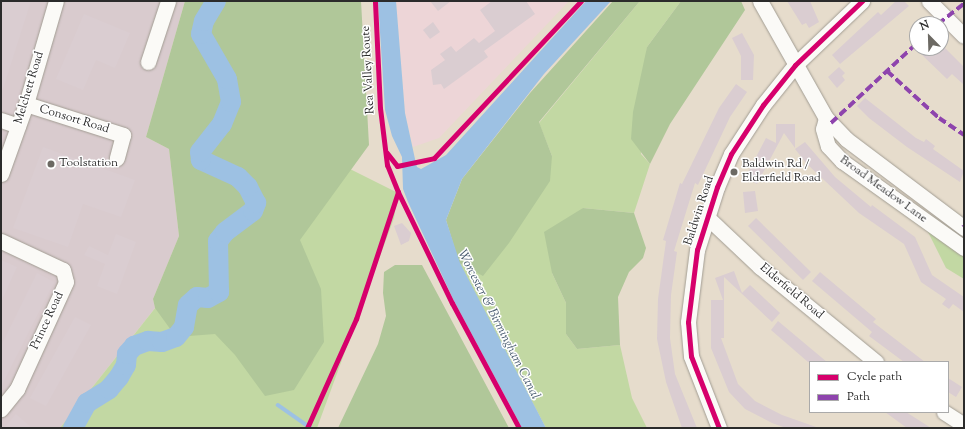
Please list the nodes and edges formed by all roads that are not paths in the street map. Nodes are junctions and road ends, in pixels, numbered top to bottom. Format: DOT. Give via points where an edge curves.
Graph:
graph roads {
  1 [pos="56,1"];
  2 [pos="168,1"];
  3 [pos="760,1"];
  4 [pos="862,1"];
  5 [pos="929,1"];
  6 [pos="964,36"];
  7 [pos="148,62"];
  8 [pos="795,65"];
  9 [pos="26,104"];
  10 [pos="826,118"];
  11 [pos="1,120"];
  12 [pos="18,126"];
  13 [pos="117,158"];
  14 [pos="1,174"];
  15 [pos="708,218"];
  16 [pos="964,228"];
  17 [pos="1,240"];
  18 [pos="964,248"];
  19 [pos="875,361"];
  20 [pos="1,409"];
  21 [pos="946,413"];
  22 [pos="964,425"];
  23 [pos="719,428"];
  1 -- 9 [label="street, Melchett Road"];
  2 -- 7 [label="street"];
  3 -- 8 [label="street, Broad Meadow Lane"];
  4 -- 8 [label="street, Baldwin Road"];
  5 -- 6 [label="street"];
  8 -- 10 [label="street, Broad Meadow Lane"];
  8 -- 15 [label="street, Baldwin Road" via="763,105 732,154 717,187"];
  9 -- 12 [label="street, Melchett Road"];
  9 -- 13 [label="street, Consort Road" via="123,135"];
  10 -- 16 [label="street, Broad Meadow Lane" via="846,139"];
  10 -- 18 [label="street, Broad Meadow Lane" via="823,129 828,146 842,161"];
  11 -- 12 [label="street"];
  12 -- 14 [label="street, Melchett Road"];
  15 -- 19 [label="street, Elderfield Road" via="760,267"];
  15 -- 23 [label="street, Baldwin Road" via="697,250 688,322 691,356"];
  17 -- 20 [label="street, Prince Road" via="63,270 66,282 17,389"];
  21 -- 22 [label="street"];
}
